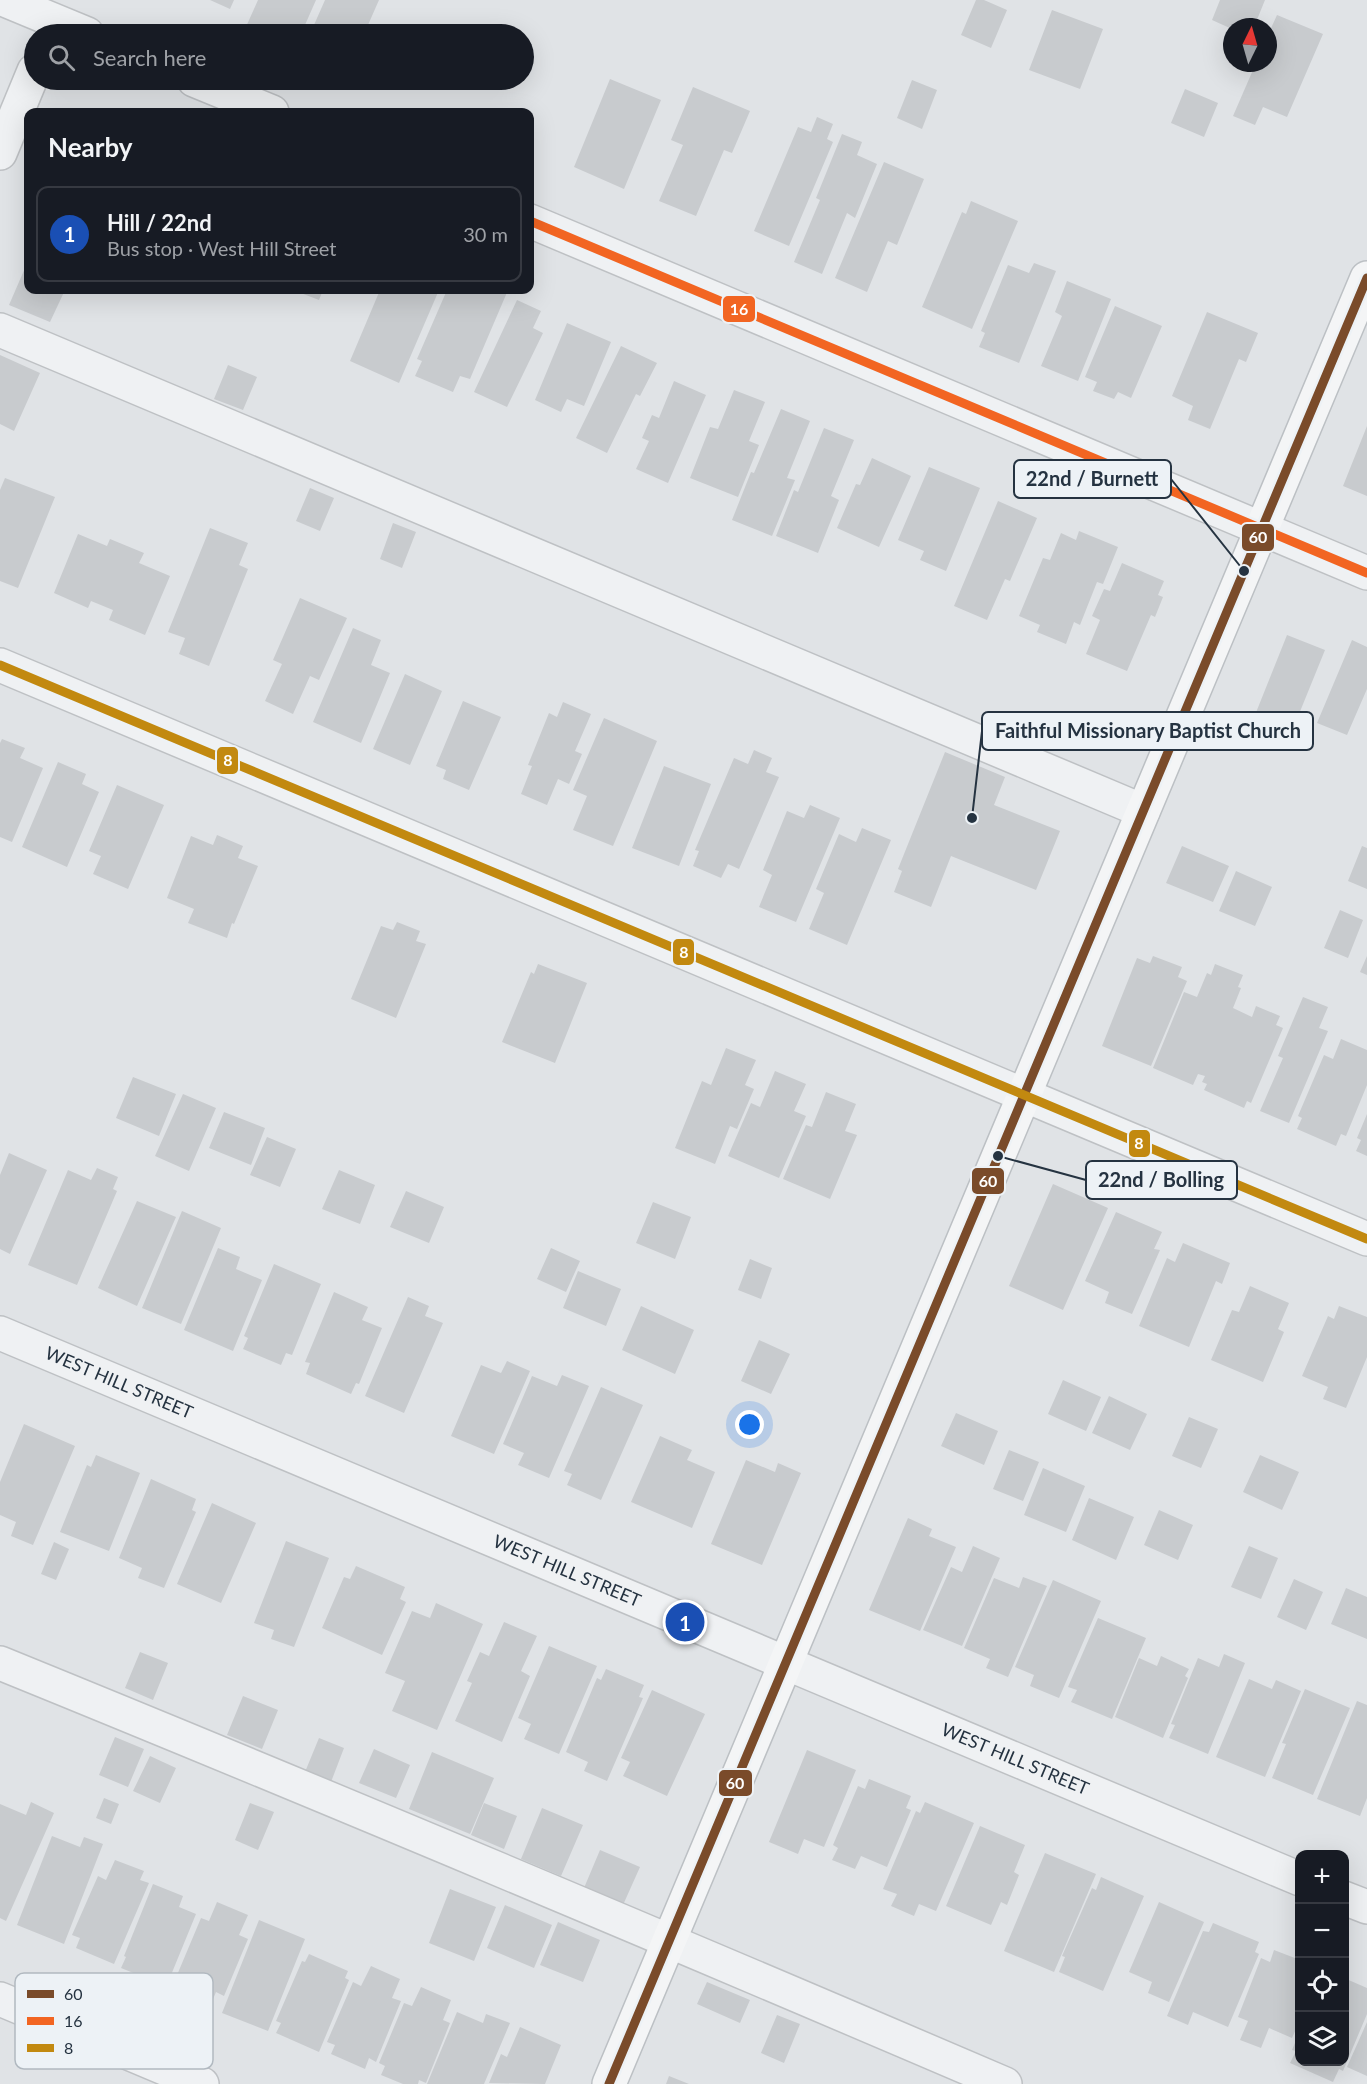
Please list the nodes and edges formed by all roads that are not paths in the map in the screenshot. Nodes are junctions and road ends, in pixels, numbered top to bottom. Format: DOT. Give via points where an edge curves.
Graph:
graph roads {
  1 [pos="5,0"];
  2 [pos="57,19"];
  3 [pos="26,90"];
  4 [pos="218,90"];
  5 [pos="262,108"];
  6 [pos="0,153"];
  7 [pos="534,223"];
  8 [pos="1367,278"];
  9 [pos="0,330"];
  10 [pos="1262,528"];
  11 [pos="1367,573"];
  12 [pos="0,665"];
  13 [pos="1143,811"];
  14 [pos="1024,1095"];
  15 [pos="1367,1239"];
  16 [pos="0,1333"];
  17 [pos="0,1663"];
  18 [pos="784,1664"];
  19 [pos="1295,1877"];
  20 [pos="1349,1900"];
  21 [pos="1367,1907"];
  22 [pos="669,1940"];
  23 [pos="0,2000"];
  24 [pos="15,2006"];
  25 [pos="166,2069"];
  26 [pos="202,2084"];
  27 [pos="609,2084"];
  28 [pos="1005,2084"];
  1 -- 2 [label="street"];
  3 -- 6 [label="street"];
  4 -- 5 [label="street"];
  7 -- 10 [label="street"];
  8 -- 10 [label="main road"];
  9 -- 13 [label="street"];
  10 -- 11 [label="street"];
  10 -- 13 [label="main road"];
  12 -- 14 [label="street"];
  13 -- 14 [label="main road"];
  14 -- 15 [label="street"];
  14 -- 18 [label="main road"];
  16 -- 18 [label="street, WEST HILL STREET"];
  17 -- 22 [label="street"];
  18 -- 19 [label="street, WEST HILL STREET"];
  18 -- 22 [label="main road"];
  20 -- 21 [label="street"];
  22 -- 27 [label="main road"];
  22 -- 28 [label="street"];
  23 -- 24 [label="street"];
  25 -- 26 [label="street"];
}
